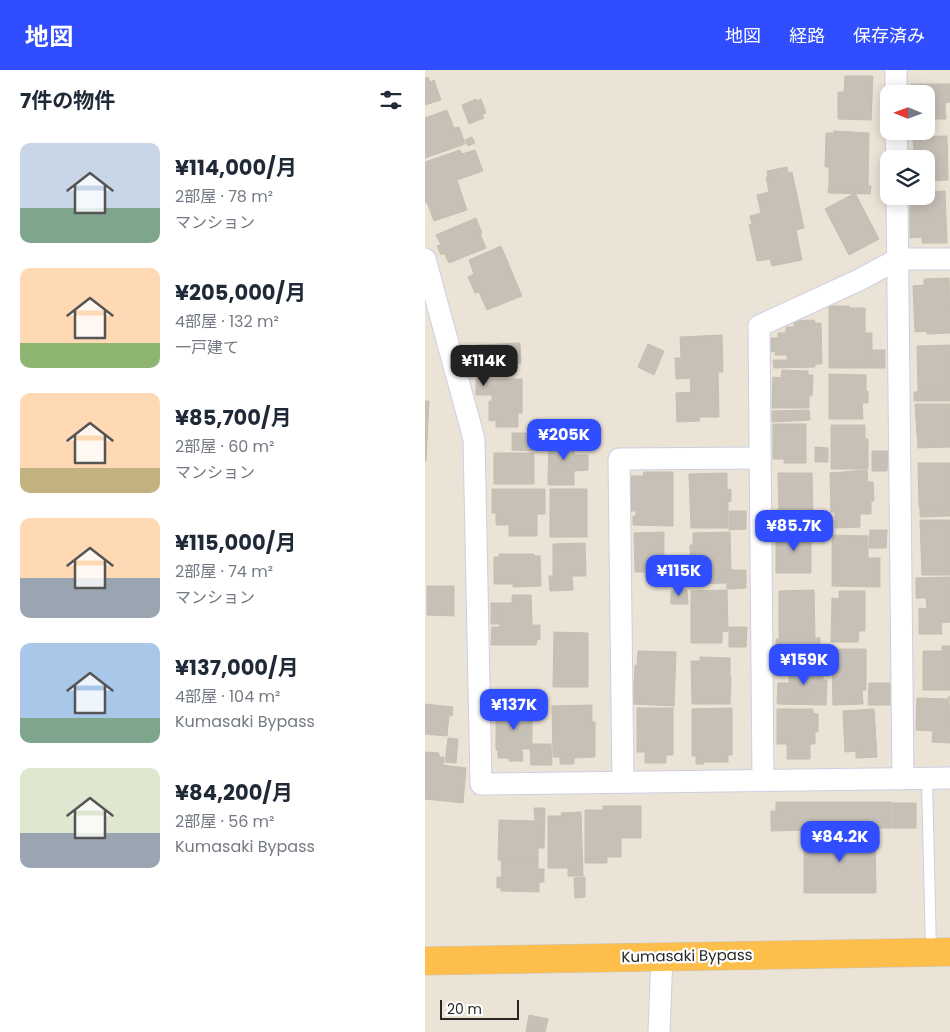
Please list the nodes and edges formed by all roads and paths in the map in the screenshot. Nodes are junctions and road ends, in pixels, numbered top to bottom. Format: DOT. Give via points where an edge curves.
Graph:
graph roads {
  1 [pos="896,70"];
  2 [pos="896,85"];
  3 [pos="897,205"];
  4 [pos="425,259"];
  5 [pos="950,259"];
  6 [pos="898,260"];
  7 [pos="760,458"];
  8 [pos="950,778"];
  9 [pos="903,779"];
  10 [pos="927,779"];
  11 [pos="763,780"];
  12 [pos="623,782"];
  13 [pos="940,952"];
  14 [pos="662,956"];
  15 [pos="425,961"];
  16 [pos="659,1032"];
  1 -- 2 [label="street"];
  3 -- 6 [label="street"];
  4 -- 12 [label="street" via="474,439 481,784"];
  5 -- 6 [label="street"];
  6 -- 7 [label="street" via="759,326"];
  6 -- 9 [label="street"];
  7 -- 11 [label="street"];
  7 -- 12 [label="street" via="619,459"];
  8 -- 10 [label="street"];
  9 -- 10 [label="street"];
  9 -- 11 [label="street"];
  10 -- 13 [label="lane"];
  11 -- 12 [label="street"];
  13 -- 14 [label="highway, Kumasaki Bypass"];
  14 -- 15 [label="highway, Kumasaki Bypass"];
  14 -- 16 [label="street"];
}
